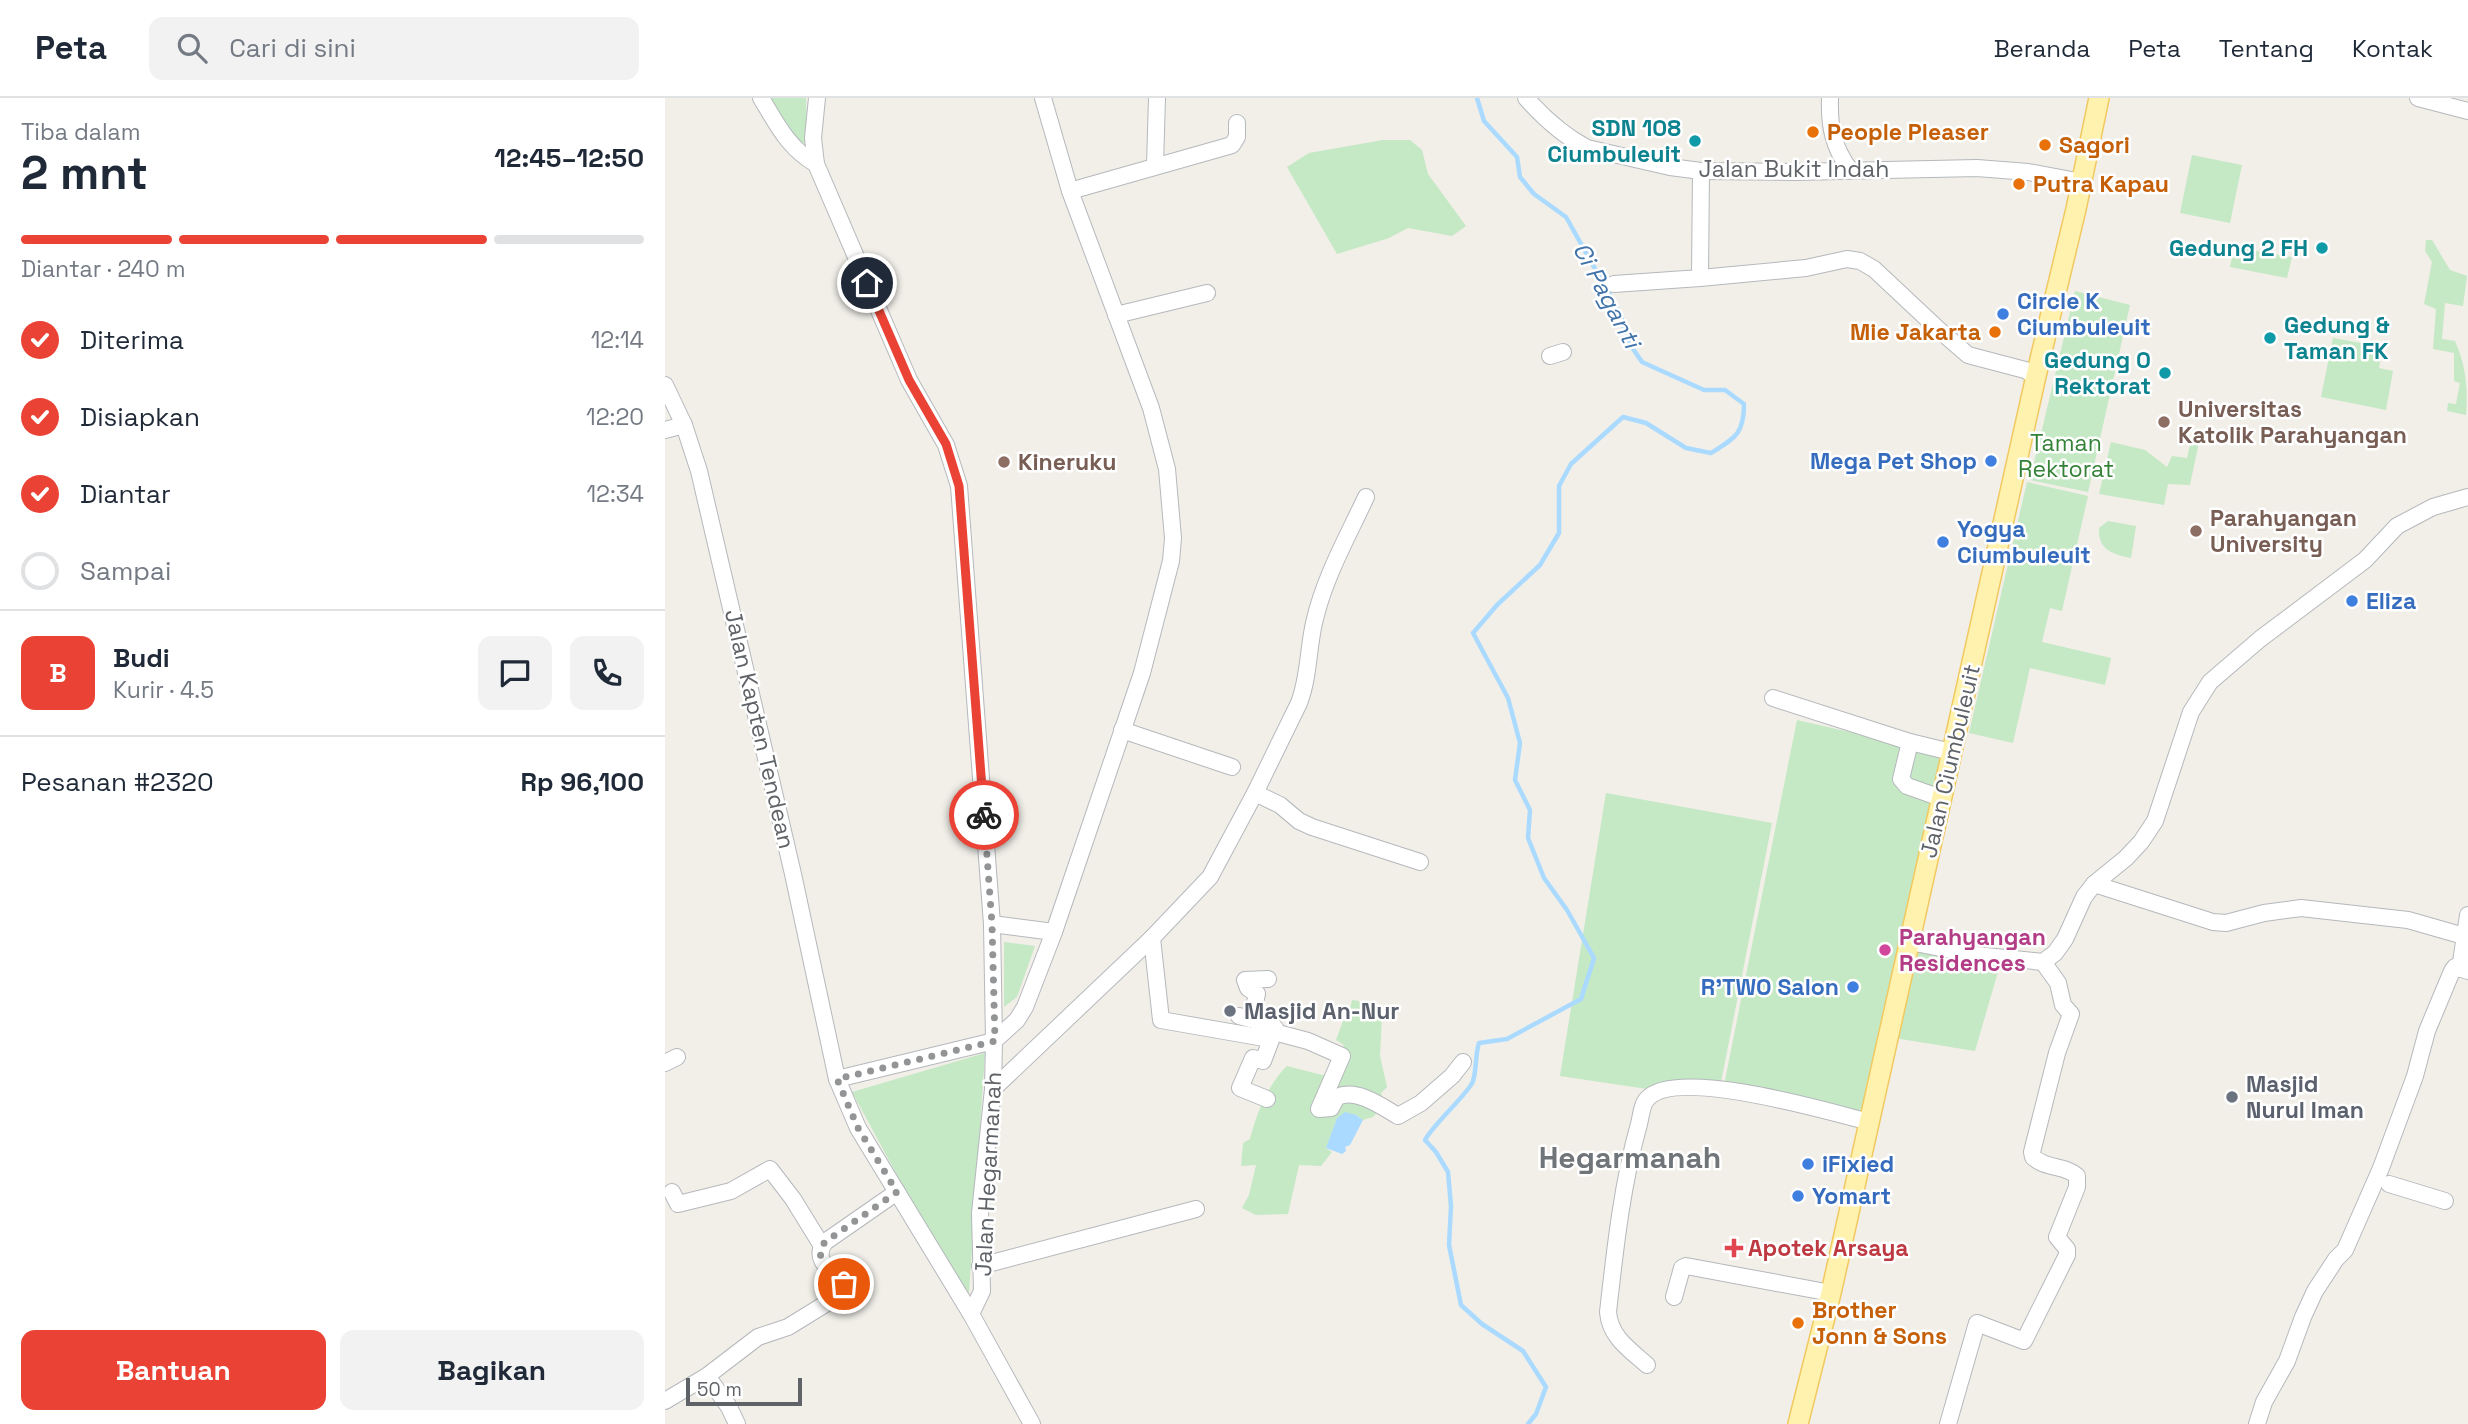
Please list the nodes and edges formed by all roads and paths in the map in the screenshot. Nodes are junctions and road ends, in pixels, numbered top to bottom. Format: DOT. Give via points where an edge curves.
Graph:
graph roads {
  1 [pos="761,98"];
  2 [pos="817,98"];
  3 [pos="1043,98"];
  4 [pos="1157,98"];
  5 [pos="1526,98"];
  6 [pos="1830,98"];
  7 [pos="2099,98"];
  8 [pos="2418,98"];
  9 [pos="2468,111"];
  10 [pos="1237,123"];
  11 [pos="816,164"];
  12 [pos="1155,165"];
  13 [pos="1850,170"];
  14 [pos="1702,171"];
  15 [pos="2082,182"];
  16 [pos="1070,191"];
  17 [pos="1700,278"];
  18 [pos="1614,284"];
  19 [pos="1207,293"];
  20 [pos="1117,315"];
  21 [pos="2036,376"];
  22 [pos="665,385"];
  23 [pos="684,425"];
  24 [pos="665,430"];
  25 [pos="1366,497"];
  26 [pos="2468,498"];
  27 [pos="1773,698"];
  28 [pos="1122,730"];
  29 [pos="1910,742"];
  30 [pos="1951,752"];
  31 [pos="1232,767"];
  32 [pos="1255,793"];
  33 [pos="1941,798"];
  34 [pos="1420,862"];
  35 [pos="2094,884"];
  36 [pos="2468,915"];
  37 [pos="992,924"];
  38 [pos="1054,932"];
  39 [pos="2464,936"];
  40 [pos="1151,938"];
  41 [pos="1910,942"];
  42 [pos="2043,962"];
  43 [pos="2464,970"];
  44 [pos="1268,979"];
  45 [pos="1272,1036"];
  46 [pos="995,1041"];
  47 [pos="1463,1062"];
  48 [pos="837,1079"];
  49 [pos="993,1089"];
  50 [pos="1267,1098"];
  51 [pos="1869,1122"];
  52 [pos="2389,1184"];
  53 [pos="672,1192"];
  54 [pos="897,1192"];
  55 [pos="2445,1201"];
  56 [pos="1196,1209"];
  57 [pos="822,1246"];
  58 [pos="980,1266"];
  59 [pos="1831,1293"];
  60 [pos="1674,1297"];
  61 [pos="971,1314"];
  62 [pos="1647,1365"];
  63 [pos="707,1376"];
  64 [pos="665,1401"];
  65 [pos="737,1424"];
  66 [pos="1032,1424"];
  67 [pos="1798,1424"];
  68 [pos="1948,1424"];
  69 [pos="2257,1424"];
  1 -- 11 [label="street" via="788,142"];
  2 -- 11 [label="street, Jalan Hegarmanah"];
  3 -- 16 [label="street"];
  4 -- 12 [label="street"];
  5 -- 14 [label="street, Jalan Bukit Indah" via="1587,148"];
  6 -- 13 [label="street" via="1832,136"];
  7 -- 15 [label="main road, Jalan Ciumbuleuit"];
  8 -- 9 [label="street"];
  10 -- 12 [label="street" via="1232,145"];
  11 -- 37 [label="street, Jalan Hegarmanah" via="909,380 946,444 959,486"];
  12 -- 16 [label="street"];
  13 -- 14 [label="street, Jalan Bukit Indah"];
  13 -- 15 [label="street, Jalan Bukit Indah" via="1977,168"];
  14 -- 17 [label="street"];
  15 -- 21 [label="main road, Jalan Ciumbuleuit"];
  16 -- 20 [label="street"];
  17 -- 18 [label="street"];
  17 -- 21 [label="street" via="1860,261 1968,355"];
  19 -- 20 [label="street"];
  20 -- 28 [label="street" via="1144,386 1167,470 1173,538 1142,673"];
  21 -- 30 [label="main road, Jalan Ciumbuleuit"];
  22 -- 23 [label="street, Jalan Kapten Tendean"];
  23 -- 24 [label="street"];
  23 -- 48 [label="street, Jalan Kapten Tendean" via="699,471 787,847"];
  25 -- 32 [label="street" via="1327,580 1299,703"];
  26 -- 35 [label="street" via="2433,507 2397,526 2365,560 2210,682 2191,712 2155,821 2126,858"];
  27 -- 29 [label="street"];
  28 -- 31 [label="street"];
  28 -- 38 [label="street"];
  29 -- 30 [label="street"];
  29 -- 33 [label="street" via="1901,779 1907,786"];
  30 -- 33 [label="main road, Jalan Ciumbuleuit"];
  32 -- 34 [label="street" via="1312,827"];
  32 -- 40 [label="street" via="1210,877"];
  33 -- 41 [label="main road, Jalan Ciumbuleuit"];
  35 -- 39 [label="street" via="2213,922 2301,908 2408,920"];
  35 -- 42 [label="street" via="2060,946"];
  36 -- 39 [label="street"];
  37 -- 38 [label="street"];
  37 -- 46 [label="street, Jalan Hegarmanah"];
  38 -- 46 [label="street" via="1025,1007"];
  39 -- 43 [label="street"];
  40 -- 45 [label="street" via="1161,1020"];
  40 -- 49 [label="street"];
  41 -- 42 [label="street"];
  41 -- 51 [label="main road, Jalan Ciumbuleuit"];
  42 -- 68 [label="street" via="2071,1014 2032,1152 2040,1163 2077,1176 2057,1237 2067,1255 2024,1341 1977,1323"];
  43 -- 69 [label="street" via="2455,967 2440,997 2382,1168 2351,1239 2315,1291"];
  44 -- 45 [label="street" via="1245,980 1263,1003 1245,1018 1272,1025"];
  45 -- 47 [label="street" via="1308,1041 1342,1056 1319,1109 1331,1108 1344,1094 1371,1101 1398,1116 1421,1103"];
  45 -- 50 [label="street" via="1263,1061 1253,1058 1233,1086"];
  46 -- 48 [label="street"];
  46 -- 49 [label="street, Jalan Hegarmanah"];
  48 -- 54 [label="street, Jalan Kapten Tendean" via="858,1128"];
  49 -- 58 [label="street, Jalan Hegarmanah"];
  51 -- 59 [label="main road, Jalan Ciumbuleuit"];
  51 -- 62 [label="street" via="1732,1090 1675,1089 1656,1092 1645,1100 1632,1148 1608,1312 1616,1336"];
  52 -- 55 [label="street"];
  53 -- 57 [label="street" via="678,1203 731,1191 770,1170"];
  54 -- 57 [label="street"];
  54 -- 61 [label="street, Jalan Kapten Tendean"];
  56 -- 58 [label="street"];
  57 -- 63 [label="street" via="820,1258 844,1284 843,1293 788,1327 758,1337"];
  58 -- 61 [label="street, Jalan Hegarmanah" via="982,1294"];
  59 -- 60 [label="street" via="1686,1266"];
  59 -- 67 [label="main road, Jalan Ciumbuleuit"];
  61 -- 66 [label="street"];
  63 -- 64 [label="street"];
  63 -- 65 [label="street"];
}
